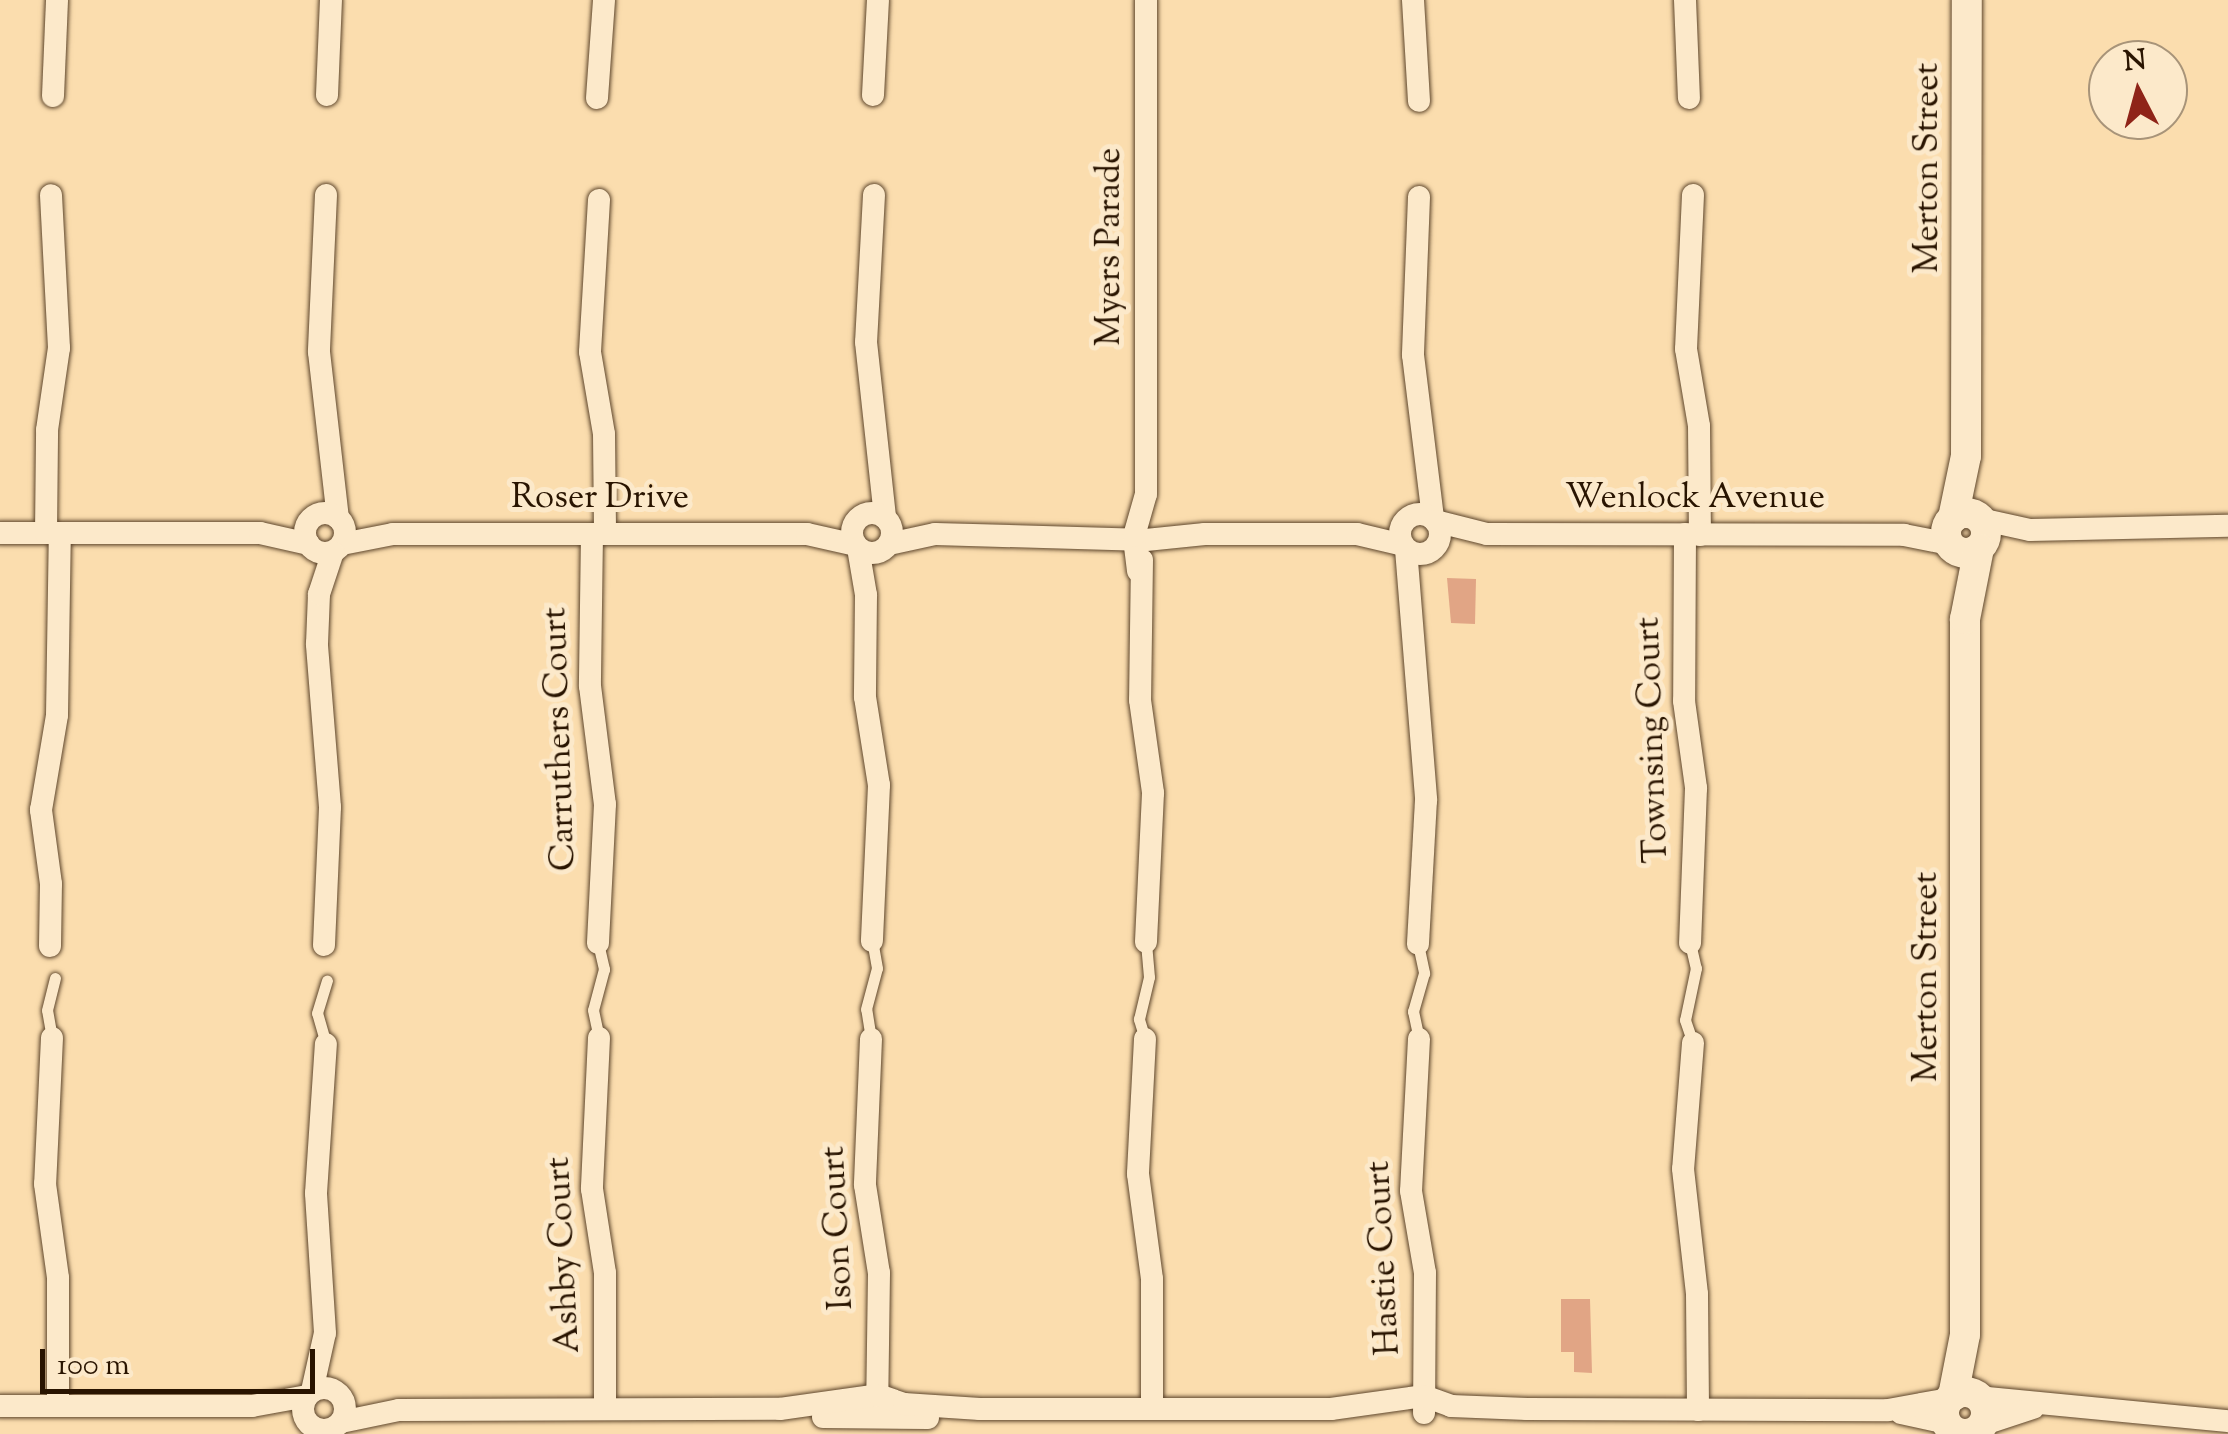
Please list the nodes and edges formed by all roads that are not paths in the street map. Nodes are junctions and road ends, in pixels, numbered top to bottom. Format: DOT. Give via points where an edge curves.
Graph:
graph roads {
  1 [pos="57,0"];
  2 [pos="331,0"];
  3 [pos="604,0"];
  4 [pos="878,0"];
  5 [pos="1146,0"];
  6 [pos="1413,0"];
  7 [pos="1685,0"];
  8 [pos="1966,0"];
  9 [pos="873,94"];
  10 [pos="53,96"];
  11 [pos="326,96"];
  12 [pos="597,98"];
  13 [pos="1690,98"];
  14 [pos="1419,101"];
  15 [pos="874,194"];
  16 [pos="52,195"];
  17 [pos="326,195"];
  18 [pos="1693,195"];
  19 [pos="1419,196"];
  20 [pos="600,200"];
  21 [pos="333,472"];
  22 [pos="880,476"];
  23 [pos="1426,478"];
  24 [pos="339,518"];
  25 [pos="886,519"];
  26 [pos="1434,520"];
  27 [pos="2228,526"];
  28 [pos="0,533"];
  29 [pos="53,533"];
  30 [pos="1965,533"];
  31 [pos="392,534"];
  32 [pos="598,534"];
  33 [pos="935,534"];
  34 [pos="1141,534"];
  35 [pos="1487,534"];
  36 [pos="1692,534"];
  37 [pos="320,537"];
  38 [pos="867,538"];
  39 [pos="1415,539"];
  40 [pos="872,941"];
  41 [pos="598,942"];
  42 [pos="1146,942"];
  43 [pos="1690,943"];
  44 [pos="1418,944"];
  45 [pos="324,945"];
  46 [pos="50,946"];
  47 [pos="56,978"];
  48 [pos="327,981"];
  49 [pos="52,1038"];
  50 [pos="599,1038"];
  51 [pos="1145,1039"];
  52 [pos="1419,1039"];
  53 [pos="871,1040"];
  54 [pos="1693,1043"];
  55 [pos="326,1044"];
  56 [pos="325,1333"];
  57 [pos="310,1394"];
  58 [pos="341,1396"];
  59 [pos="878,1404"];
  60 [pos="1424,1405"];
  61 [pos="0,1406"];
  62 [pos="58,1406"];
  63 [pos="252,1406"];
  64 [pos="605,1408"];
  65 [pos="1152,1409"];
  66 [pos="399,1410"];
  67 [pos="1698,1410"];
  68 [pos="1964,1416"];
  69 [pos="2228,1421"];
  70 [pos="324,1427"];
  1 -- 10 [label="street"];
  2 -- 11 [label="street"];
  3 -- 12 [label="street"];
  4 -- 9 [label="street"];
  5 -- 34 [label="street, Myers Parade"];
  6 -- 14 [label="street"];
  7 -- 13 [label="street"];
  8 -- 30 [label="street, Merton Street"];
  15 -- 22 [label="street" via="866,342"];
  16 -- 29 [label="street" via="59,348 46,430"];
  17 -- 21 [label="street" via="319,352"];
  18 -- 36 [label="street, Townsing Court" via="1686,349 1699,426"];
  19 -- 23 [label="street" via="1414,355"];
  20 -- 32 [label="street, Carruthers Court" via="590,352 604,434"];
  21 -- 24 [label="street"];
  21 -- 37 [label="street"];
  22 -- 25 [label="street"];
  22 -- 38 [label="street"];
  23 -- 26 [label="street"];
  23 -- 39 [label="street"];
  24 -- 31 [label="street, Roser Drive"];
  24 -- 37 [label="street, Roser Drive"];
  25 -- 33 [label="street, Roser Drive"];
  25 -- 38 [label="street, Roser Drive"];
  26 -- 35 [label="street, Wenlock Avenue"];
  26 -- 39 [label="street, Wenlock Avenue"];
  27 -- 30 [label="street, Wenlock Avenue"];
  28 -- 29 [label="street, Roser Drive"];
  29 -- 37 [label="street, Roser Drive"];
  29 -- 46 [label="street" via="57,715 41,810 51,884"];
  30 -- 36 [label="street, Wenlock Avenue"];
  30 -- 68 [label="street, Merton Street"];
  31 -- 32 [label="street, Roser Drive"];
  31 -- 37 [label="street, Roser Drive"];
  32 -- 38 [label="street, Roser Drive"];
  32 -- 41 [label="street, Carruthers Court" via="590,686 605,804"];
  33 -- 34 [label="street, Roser Drive"];
  33 -- 38 [label="street, Roser Drive"];
  34 -- 39 [label="street, Wenlock Avenue"];
  34 -- 42 [label="street, Myers Parade" via="1140,700 1153,793"];
  35 -- 36 [label="street, Wenlock Avenue"];
  35 -- 39 [label="street, Wenlock Avenue"];
  36 -- 43 [label="street, Townsing Court" via="1684,701 1696,788"];
  37 -- 45 [label="street" via="320,700 330,807"];
  38 -- 40 [label="street" via="865,696 880,806"];
  39 -- 44 [label="street" via="1413,698 1426,800"];
  40 -- 53 [label="lane" via="878,968 866,1009"];
  41 -- 50 [label="lane" via="604,969 593,1010"];
  42 -- 51 [label="lane" via="1149,977 1139,1019"];
  43 -- 54 [label="lane" via="1696,968 1685,1020"];
  44 -- 52 [label="lane" via="1424,974 1413,1011"];
  47 -- 49 [label="lane" via="47,1010"];
  48 -- 55 [label="lane" via="317,1013"];
  49 -- 62 [label="street" via="45,1184 58,1278"];
  50 -- 64 [label="street, Ashby Court" via="592,1189 605,1272"];
  51 -- 65 [label="street" via="1138,1174 1152,1280"];
  52 -- 60 [label="street, Hastie Court" via="1412,1191 1425,1272"];
  53 -- 59 [label="street, Ison Court" via="865,1185 878,1273"];
  54 -- 67 [label="street" via="1683,1169 1698,1294"];
  55 -- 56 [label="street" via="316,1193"];
  56 -- 57 [label="street"];
  56 -- 58 [label="street"];
  57 -- 58 [label="street" via="330,1388"];
  57 -- 63 [label="street"];
  57 -- 70 [label="street"];
  58 -- 66 [label="street"];
  58 -- 70 [label="street"];
  59 -- 64 [label="street" via="851,1419 780,1408"];
  59 -- 65 [label="street" via="910,1420 980,1409"];
  60 -- 65 [label="street"];
  60 -- 67 [label="street"];
  61 -- 62 [label="street"];
  62 -- 63 [label="street"];
  63 -- 70 [label="street"];
  64 -- 66 [label="street"];
  66 -- 70 [label="street"];
  67 -- 68 [label="street"];
  68 -- 69 [label="street" via="2041,1406"];
}
